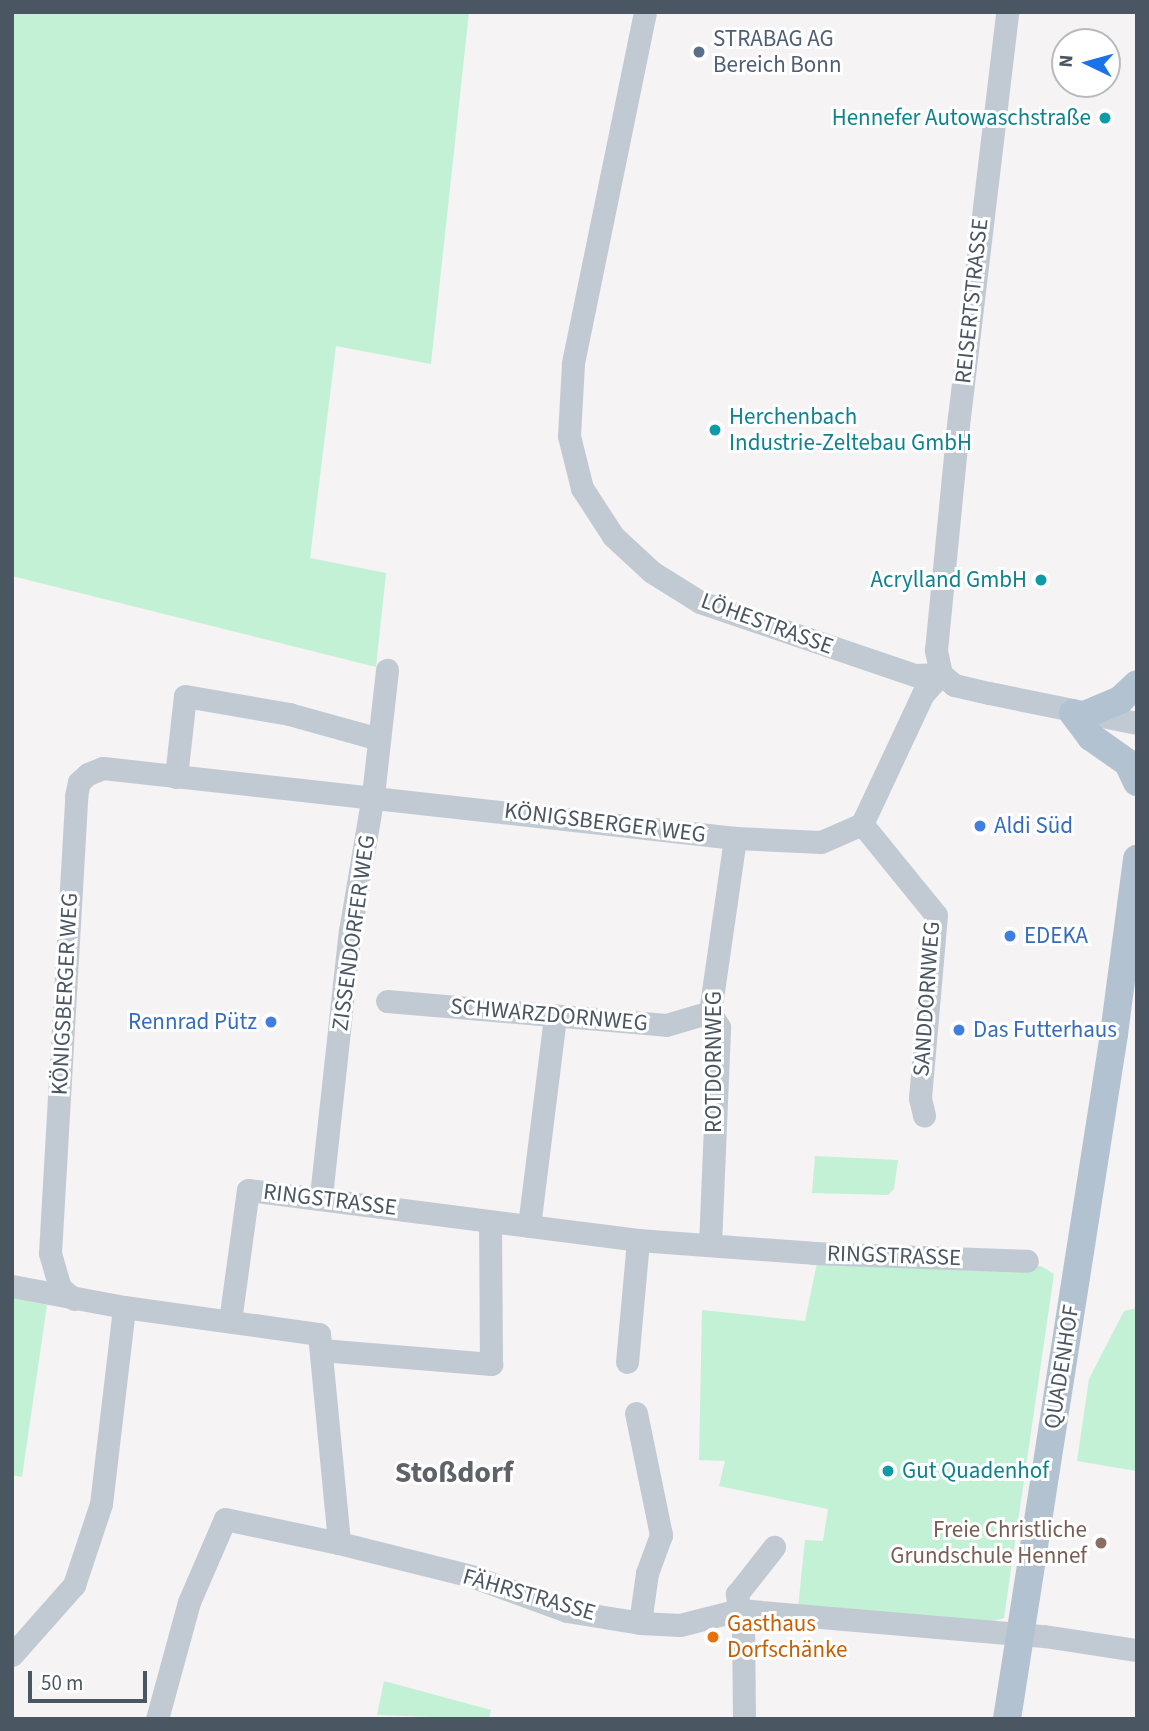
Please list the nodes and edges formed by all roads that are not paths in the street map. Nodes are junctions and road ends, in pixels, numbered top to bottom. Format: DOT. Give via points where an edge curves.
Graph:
graph roads {
  1 [pos="645,12"];
  2 [pos="1007,12"];
  3 [pos="387,670"];
  4 [pos="941,674"];
  5 [pos="1137,684"];
  6 [pos="1080,713"];
  7 [pos="1137,723"];
  8 [pos="379,739"];
  9 [pos="176,777"];
  10 [pos="1137,782"];
  11 [pos="373,795"];
  12 [pos="862,824"];
  13 [pos="736,838"];
  14 [pos="1137,859"];
  15 [pos="387,1001"];
  16 [pos="710,1012"];
  17 [pos="555,1016"];
  18 [pos="925,1116"];
  19 [pos="321,1196"];
  20 [pos="490,1222"];
  21 [pos="529,1226"];
  22 [pos="638,1240"];
  23 [pos="710,1245"];
  24 [pos="1027,1261"];
  25 [pos="12,1286"];
  26 [pos="74,1299"];
  27 [pos="124,1307"];
  28 [pos="230,1321"];
  29 [pos="321,1350"];
  30 [pos="627,1362"];
  31 [pos="635,1413"];
  32 [pos="339,1543"];
  33 [pos="774,1548"];
  34 [pos="739,1610"];
  35 [pos="640,1623"];
  36 [pos="1020,1636"];
  37 [pos="1137,1650"];
  38 [pos="12,1655"];
  39 [pos="157,1719"];
  40 [pos="744,1719"];
  41 [pos="1007,1719"];
  1 -- 4 [label="street, LÖHESTRASSE" via="573,364 569,436 582,488 613,536 652,572 700,603 915,675"];
  2 -- 4 [label="street, REISERTSTRASSE" via="960,404 936,650"];
  3 -- 8 [label="street, ZISSENDORFER WEG"];
  4 -- 6 [label="street, LÖHESTRASSE" via="954,685"];
  4 -- 12 [label="street" via="923,694"];
  5 -- 6 [label="main road" via="1120,700"];
  6 -- 7 [label="street, LÖHESTRASSE"];
  6 -- 10 [label="main road" via="1091,737 1128,763"];
  8 -- 9 [label="street" via="289,714 185,696"];
  8 -- 11 [label="street, ZISSENDORFER WEG"];
  9 -- 11 [label="street, KÖNIGSBERGER WEG"];
  9 -- 26 [label="street, KÖNIGSBERGER WEG" via="103,768 79,782 76,796 50,1253 60,1288"];
  11 -- 13 [label="street, KÖNIGSBERGER WEG"];
  11 -- 19 [label="street, ZISSENDORFER WEG" via="350,931"];
  12 -- 13 [label="street, KÖNIGSBERGER WEG" via="821,842"];
  12 -- 18 [label="street, SANDDORNWEG" via="936,915 920,1098"];
  13 -- 16 [label="street, ROTDORNWEG"];
  14 -- 36 [label="main road, QUADENHOF"];
  15 -- 17 [label="street, SCHWARZDORNWEG"];
  16 -- 17 [label="street, SCHWARZDORNWEG" via="666,1025"];
  16 -- 23 [label="street, ROTDORNWEG" via="719,1027"];
  17 -- 21 [label="street"];
  19 -- 20 [label="street, RINGSTRASSE"];
  19 -- 28 [label="street, RINGSTRASSE" via="248,1190"];
  20 -- 21 [label="street, RINGSTRASSE"];
  20 -- 29 [label="street" via="491,1364"];
  21 -- 22 [label="street, RINGSTRASSE"];
  22 -- 23 [label="street, RINGSTRASSE"];
  22 -- 30 [label="street"];
  23 -- 24 [label="street, RINGSTRASSE"];
  25 -- 26 [label="street"];
  26 -- 27 [label="street"];
  27 -- 28 [label="street"];
  27 -- 38 [label="street" via="101,1504 74,1585"];
  28 -- 29 [label="street" via="319,1334"];
  29 -- 32 [label="street"];
  31 -- 35 [label="street" via="661,1535 647,1573"];
  32 -- 35 [label="street, FÄHRSTRASSE" via="471,1576 567,1611"];
  32 -- 39 [label="street, FÄHRSTRASSE" via="225,1519 188,1602"];
  33 -- 34 [label="street" via="741,1587"];
  34 -- 35 [label="street, FÄHRSTRASSE" via="680,1625"];
  34 -- 36 [label="street, FÄHRSTRASSE"];
  34 -- 40 [label="street"];
  36 -- 37 [label="street, FÄHRSTRASSE"];
  36 -- 41 [label="main road, QUADENHOF"];
}
